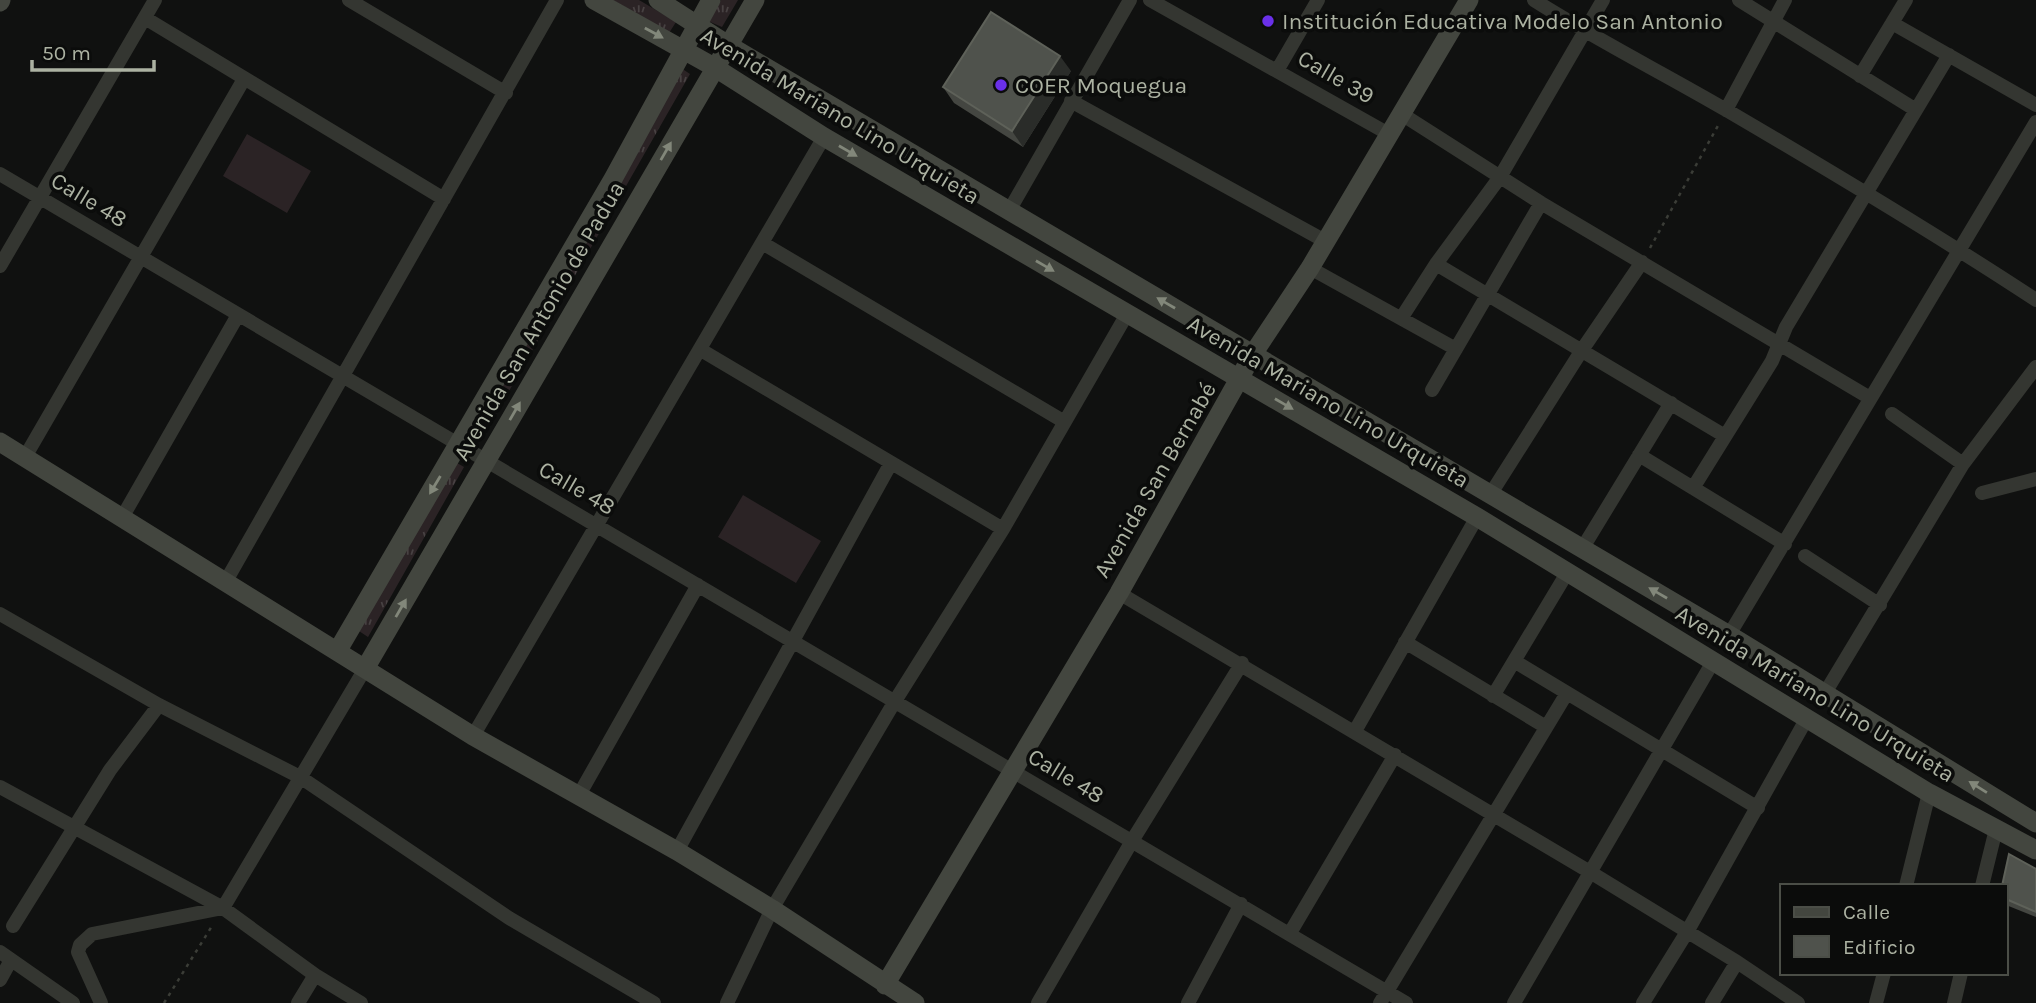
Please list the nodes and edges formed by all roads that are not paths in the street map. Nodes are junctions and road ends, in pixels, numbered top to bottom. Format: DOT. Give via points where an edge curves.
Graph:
graph roads {
  1 [pos="155,0"];
  2 [pos="349,0"];
  3 [pos="557,0"];
  4 [pos="594,0"];
  5 [pos="658,0"];
  6 [pos="711,0"];
  7 [pos="755,0"];
  8 [pos="1130,0"];
  9 [pos="1150,0"];
  10 [pos="1318,0"];
  11 [pos="1469,0"];
  12 [pos="1534,0"];
  13 [pos="1602,0"];
  14 [pos="1739,0"];
  15 [pos="1785,0"];
  16 [pos="1906,0"];
  17 [pos="145,19"];
  18 [pos="1773,21"];
  19 [pos="696,23"];
  20 [pos="1892,23"];
  21 [pos="1585,33"];
  22 [pos="728,45"];
  23 [pos="682,50"];
  24 [pos="1949,55"];
  25 [pos="715,67"];
  26 [pos="1278,69"];
  27 [pos="1860,76"];
  28 [pos="244,79"];
  29 [pos="506,93"];
  30 [pos="1071,101"];
  31 [pos="2036,105"];
  32 [pos="1726,110"];
  33 [pos="1916,110"];
  34 [pos="1400,113"];
  35 [pos="2036,122"];
  36 [pos="1387,133"];
  37 [pos="824,137"];
  38 [pos="0,174"];
  39 [pos="1500,177"];
  40 [pos="613,179"];
  41 [pos="1865,194"];
  42 [pos="640,195"];
  43 [pos="41,196"];
  44 [pos="443,199"];
  45 [pos="1541,203"];
  46 [pos="1009,211"];
  47 [pos="1325,241"];
  48 [pos="764,244"];
  49 [pos="1960,250"];
  50 [pos="142,259"];
  51 [pos="1642,262"];
  52 [pos="1436,264"];
  53 [pos="0,266"];
  54 [pos="1310,268"];
  55 [pos="1485,293"];
  56 [pos="2036,300"];
  57 [pos="540,306"];
  58 [pos="1127,314"];
  59 [pos="238,315"];
  60 [pos="1402,317"];
  61 [pos="566,322"];
  62 [pos="1779,344"];
  63 [pos="1456,349"];
  64 [pos="701,350"];
  65 [pos="1581,350"];
  66 [pos="1252,354"];
  67 [pos="2036,367"];
  68 [pos="342,376"];
  69 [pos="1241,378"];
  70 [pos="1432,390"];
  71 [pos="1870,398"];
  72 [pos="1671,403"];
  73 [pos="1892,414"];
  74 [pos="1063,421"];
  75 [pos="1725,436"];
  76 [pos="0,442"];
  77 [pos="459,445"];
  78 [pos="1639,455"];
  79 [pos="25,457"];
  80 [pos="486,461"];
  81 [pos="891,463"];
  82 [pos="1964,464"];
  83 [pos="2036,479"];
  84 [pos="1693,488"];
  85 [pos="1982,493"];
  86 [pos="1490,495"];
  87 [pos="123,516"];
  88 [pos="1477,516"];
  89 [pos="597,526"];
  90 [pos="1003,528"];
  91 [pos="1785,544"];
  92 [pos="1582,549"];
  93 [pos="1805,556"];
  94 [pos="1567,573"];
  95 [pos="226,581"];
  96 [pos="698,585"];
  97 [pos="1119,593"];
  98 [pos="1880,605"];
  99 [pos="0,614"];
  100 [pos="1729,635"];
  101 [pos="795,642"];
  102 [pos="1405,642"];
  103 [pos="338,650"];
  104 [pos="1713,660"];
  105 [pos="1514,661"];
  106 [pos="1242,663"];
  107 [pos="366,667"];
  108 [pos="1567,693"];
  109 [pos="1825,693"];
  110 [pos="1493,696"];
  111 [pos="895,701"];
  112 [pos="159,705"];
  113 [pos="1807,718"];
  114 [pos="1546,727"];
  115 [pos="1355,731"];
  116 [pos="473,736"];
  117 [pos="1661,748"];
  118 [pos="1395,755"];
  119 [pos="1013,771"];
  120 [pos="300,777"];
  121 [pos="0,787"];
  122 [pos="1929,793"];
  123 [pos="579,795"];
  124 [pos="1758,808"];
  125 [pos="1493,814"];
  126 [pos="2036,823"];
  127 [pos="74,828"];
  128 [pos="1996,829"];
  129 [pos="1132,841"];
  130 [pos="2036,850"];
  131 [pos="677,851"];
  132 [pos="1590,872"];
  133 [pos="1906,884"];
  134 [pos="1982,884"];
  135 [pos="1241,904"];
  136 [pos="222,908"];
  137 [pos="772,909"];
  138 [pos="13,926"];
  139 [pos="1687,932"];
  140 [pos="1290,933"];
  141 [pos="6,956"];
  142 [pos="1737,961"];
  143 [pos="315,975"];
  144 [pos="1883,975"];
  145 [pos="1961,975"];
  146 [pos="0,980"];
  147 [pos="885,985"];
  148 [pos="1383,997"];
  149 [pos="1778,998"];
  150 [pos="1192,1002"];
  151 [pos="74,1003"];
  152 [pos="101,1003"];
  153 [pos="298,1003"];
  154 [pos="361,1003"];
  155 [pos="654,1003"];
  156 [pos="727,1003"];
  157 [pos="915,1003"];
  158 [pos="1038,1003"];
  159 [pos="1406,1003"];
  160 [pos="1514,1003"];
  161 [pos="1643,1003"];
  162 [pos="1712,1003"];
  163 [pos="1798,1003"];
  164 [pos="1876,1003"];
  165 [pos="1954,1003"];
  1 -- 17 [label="street"];
  2 -- 29 [label="street"];
  3 -- 29 [label="street"];
  4 -- 23 [label="street, Avenida Mariano Lino Urquieta, one-way"];
  5 -- 19 [label="street, Avenida Mariano Lino Urquieta"];
  6 -- 19 [label="street, Avenida San Antonio de Padua"];
  7 -- 22 [label="street, Avenida San Antonio de Padua"];
  8 -- 30 [label="street"];
  9 -- 26 [label="street, Calle 39"];
  10 -- 26 [label="street"];
  11 -- 34 [label="street, Avenida San Bernabé"];
  12 -- 21 [label="street"];
  13 -- 21 [label="street"];
  14 -- 18 [label="street"];
  15 -- 18 [label="street"];
  16 -- 20 [label="street"];
  17 -- 28 [label="street"];
  17 -- 43 [label="street"];
  18 -- 27 [label="street"];
  18 -- 32 [label="street"];
  19 -- 22 [label="street, Avenida Mariano Lino Urquieta"];
  19 -- 23 [label="street, Avenida San Antonio de Padua"];
  20 -- 24 [label="street"];
  20 -- 27 [label="street"];
  21 -- 32 [label="street"];
  21 -- 39 [label="street"];
  22 -- 25 [label="street, Avenida San Antonio de Padua"];
  22 -- 46 [label="street, Avenida Mariano Lino Urquieta"];
  23 -- 25 [label="street, Avenida Mariano Lino Urquieta"];
  23 -- 40 [label="street, Avenida San Antonio de Padua"];
  24 -- 31 [label="street"];
  24 -- 33 [label="street"];
  25 -- 37 [label="street, Avenida Mariano Lino Urquieta"];
  42 -- 25 [label="street, Avenida San Antonio de Padua, one-way"];
  26 -- 36 [label="street, Calle 39"];
  27 -- 33 [label="street"];
  28 -- 44 [label="street"];
  28 -- 50 [label="street"];
  29 -- 44 [label="street"];
  30 -- 46 [label="street"];
  30 -- 47 [label="street"];
  32 -- 41 [label="street"];
  33 -- 41 [label="street"];
  34 -- 36 [label="street, Avenida San Bernabé"];
  34 -- 39 [label="street"];
  35 -- 49 [label="street"];
  36 -- 47 [label="street, Avenida San Bernabé"];
  37 -- 48 [label="street"];
  37 -- 58 [label="street, Avenida Mariano Lino Urquieta, one-way"];
  38 -- 43 [label="street, Calle 48"];
  39 -- 45 [label="street"];
  39 -- 52 [label="street"];
  40 -- 42 [label="street"];
  40 -- 57 [label="street, Avenida San Antonio de Padua"];
  41 -- 49 [label="street"];
  41 -- 62 [label="street"];
  42 -- 61 [label="street, Avenida San Antonio de Padua"];
  43 -- 50 [label="street, Calle 48"];
  43 -- 53 [label="street"];
  44 -- 68 [label="street"];
  45 -- 51 [label="street"];
  45 -- 55 [label="street"];
  66 -- 46 [label="street, Avenida Mariano Lino Urquieta, one-way"];
  47 -- 54 [label="street, Avenida San Bernabé"];
  48 -- 64 [label="street"];
  48 -- 74 [label="street"];
  49 -- 56 [label="street"];
  49 -- 71 [label="street"];
  50 -- 59 [label="street, Calle 48"];
  50 -- 79 [label="street"];
  51 -- 62 [label="street"];
  51 -- 65 [label="street"];
  52 -- 55 [label="street"];
  52 -- 60 [label="street"];
  54 -- 60 [label="street"];
  54 -- 66 [label="street, Avenida San Bernabé"];
  55 -- 63 [label="street"];
  55 -- 65 [label="street"];
  57 -- 61 [label="street"];
  57 -- 77 [label="street, Avenida San Antonio de Padua"];
  58 -- 69 [label="street, Avenida Mariano Lino Urquieta"];
  58 -- 74 [label="street"];
  59 -- 68 [label="street, Calle 48"];
  59 -- 87 [label="street"];
  60 -- 63 [label="street"];
  80 -- 61 [label="street, Avenida San Antonio de Padua, one-way"];
  62 -- 71 [label="street"];
  62 -- 75 [label="street"];
  63 -- 70 [label="street"];
  64 -- 81 [label="street"];
  64 -- 89 [label="street"];
  65 -- 72 [label="street"];
  65 -- 86 [label="street"];
  66 -- 69 [label="street, Avenida San Bernabé"];
  66 -- 86 [label="street, Avenida Mariano Lino Urquieta"];
  67 -- 82 [label="street"];
  68 -- 77 [label="street, Calle 48"];
  68 -- 95 [label="street"];
  69 -- 88 [label="street, Avenida Mariano Lino Urquieta, one-way"];
  69 -- 97 [label="street, Avenida San Bernabé"];
  71 -- 91 [label="street"];
  72 -- 75 [label="street"];
  72 -- 78 [label="street"];
  73 -- 82 [label="street"];
  74 -- 90 [label="street"];
  75 -- 84 [label="street"];
  76 -- 79 [label="street"];
  77 -- 80 [label="street, Calle 48"];
  77 -- 103 [label="street, Avenida San Antonio de Padua, one-way"];
  78 -- 84 [label="street"];
  78 -- 92 [label="street"];
  79 -- 87 [label="street"];
  80 -- 89 [label="street, Calle 48"];
  107 -- 80 [label="street, Avenida San Antonio de Padua, one-way"];
  81 -- 90 [label="street"];
  81 -- 101 [label="street"];
  82 -- 98 [label="street"];
  83 -- 85 [label="street"];
  84 -- 91 [label="street"];
  86 -- 92 [label="street, Avenida Mariano Lino Urquieta"];
  87 -- 95 [label="street"];
  88 -- 94 [label="street, Avenida Mariano Lino Urquieta"];
  88 -- 102 [label="street"];
  89 -- 96 [label="street, Calle 48"];
  89 -- 116 [label="street"];
  90 -- 111 [label="street"];
  91 -- 100 [label="street"];
  100 -- 92 [label="street, Avenida Mariano Lino Urquieta, one-way"];
  93 -- 98 [label="street"];
  94 -- 104 [label="street, Avenida Mariano Lino Urquieta"];
  94 -- 105 [label="street"];
  95 -- 103 [label="street"];
  96 -- 101 [label="street, Calle 48"];
  96 -- 123 [label="street"];
  97 -- 106 [label="street"];
  97 -- 119 [label="street, Avenida San Bernabé"];
  98 -- 109 [label="street"];
  99 -- 112 [label="street"];
  100 -- 109 [label="street, Avenida Mariano Lino Urquieta"];
  101 -- 111 [label="street, Calle 48"];
  101 -- 131 [label="street"];
  102 -- 110 [label="street"];
  102 -- 115 [label="street"];
  103 -- 107 [label="street"];
  104 -- 113 [label="street, Avenida Mariano Lino Urquieta"];
  104 -- 117 [label="street"];
  105 -- 108 [label="street"];
  105 -- 110 [label="street"];
  106 -- 115 [label="street"];
  106 -- 129 [label="street"];
  107 -- 116 [label="street"];
  107 -- 120 [label="street"];
  108 -- 114 [label="street"];
  108 -- 117 [label="street"];
  126 -- 109 [label="street, Avenida Mariano Lino Urquieta, one-way"];
  110 -- 114 [label="street"];
  111 -- 119 [label="street, Calle 48"];
  111 -- 137 [label="street"];
  112 -- 120 [label="street"];
  112 -- 127 [label="street"];
  113 -- 122 [label="street, Avenida Mariano Lino Urquieta"];
  113 -- 124 [label="street"];
  114 -- 125 [label="street"];
  115 -- 118 [label="street"];
  116 -- 123 [label="street"];
  117 -- 124 [label="street"];
  117 -- 132 [label="street"];
  118 -- 125 [label="street"];
  118 -- 140 [label="street"];
  119 -- 129 [label="street, Calle 48"];
  119 -- 147 [label="street, Avenida San Bernabé"];
  120 -- 136 [label="street"];
  120 -- 155 [label="street" via="509,918"];
  121 -- 127 [label="street"];
  122 -- 128 [label="street, Avenida Mariano Lino Urquieta"];
  122 -- 133 [label="street"];
  123 -- 131 [label="street"];
  124 -- 139 [label="street"];
  125 -- 132 [label="street"];
  125 -- 148 [label="street"];
  127 -- 136 [label="street"];
  127 -- 138 [label="street"];
  128 -- 130 [label="street, Avenida Mariano Lino Urquieta"];
  128 -- 134 [label="street"];
  129 -- 135 [label="street, Calle 48"];
  129 -- 158 [label="street"];
  131 -- 137 [label="street"];
  132 -- 139 [label="street"];
  132 -- 160 [label="street"];
  135 -- 140 [label="street, Calle 48"];
  135 -- 150 [label="street"];
  136 -- 143 [label="street"];
  136 -- 152 [label="street" via="92,933 78,952"];
  137 -- 147 [label="street"];
  137 -- 156 [label="street"];
  139 -- 142 [label="street"];
  139 -- 161 [label="street"];
  140 -- 148 [label="street, Calle 48"];
  141 -- 146 [label="street"];
  141 -- 151 [label="street"];
  142 -- 149 [label="street"];
  142 -- 162 [label="street"];
  143 -- 153 [label="street"];
  143 -- 154 [label="street"];
  144 -- 164 [label="street"];
  145 -- 165 [label="street"];
  147 -- 157 [label="street"];
  148 -- 159 [label="street, Calle 48"];
  149 -- 163 [label="street"];
}
